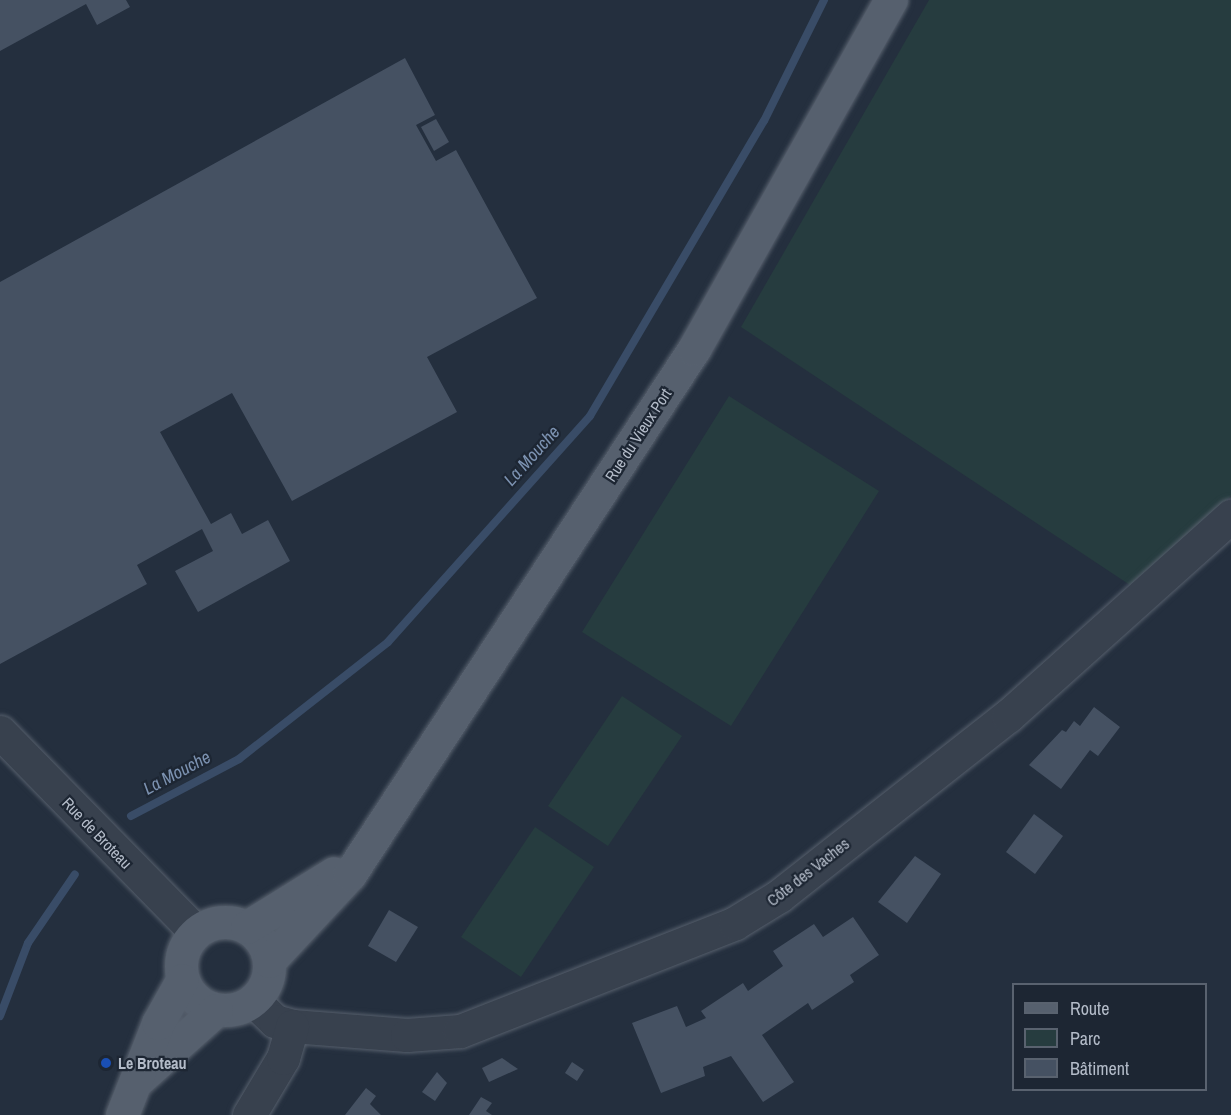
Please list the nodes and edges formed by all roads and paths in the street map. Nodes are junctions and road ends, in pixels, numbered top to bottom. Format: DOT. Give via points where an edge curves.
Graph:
graph roads {
  1 [pos="891,0"];
  2 [pos="1231,516"];
  3 [pos="0,732"];
  4 [pos="361,855"];
  5 [pos="247,927"];
  6 [pos="196,932"];
  7 [pos="269,961"];
  8 [pos="182,980"];
  9 [pos="254,1001"];
  10 [pos="216,1010"];
  11 [pos="292,1026"];
  12 [pos="137,1081"];
  13 [pos="123,1115"];
  14 [pos="249,1115"];
  1 -- 4 [label="main road, Rue du Vieux Port" via="694,349"];
  2 -- 11 [label="street, Côte des Vaches" via="1008,716 750,915 644,963 460,1031 407,1035"];
  3 -- 6 [label="street, Rue de Broteau"];
  4 -- 5 [label="main road"];
  4 -- 7 [label="main road, Rue du Vieux Port" via="350,874"];
  5 -- 6 [label="main road" via="221,921"];
  5 -- 7 [label="main road" via="266,947"];
  6 -- 8 [label="main road" via="182,954"];
  7 -- 9 [label="main road" via="263,990"];
  8 -- 10 [label="main road" via="195,999"];
  8 -- 12 [label="main road" via="158,1023"];
  9 -- 10 [label="main road"];
  9 -- 11 [label="street" via="275,1021"];
  10 -- 12 [label="main road"];
  11 -- 14 [label="street" via="283,1058"];
  12 -- 13 [label="main road"];
}
